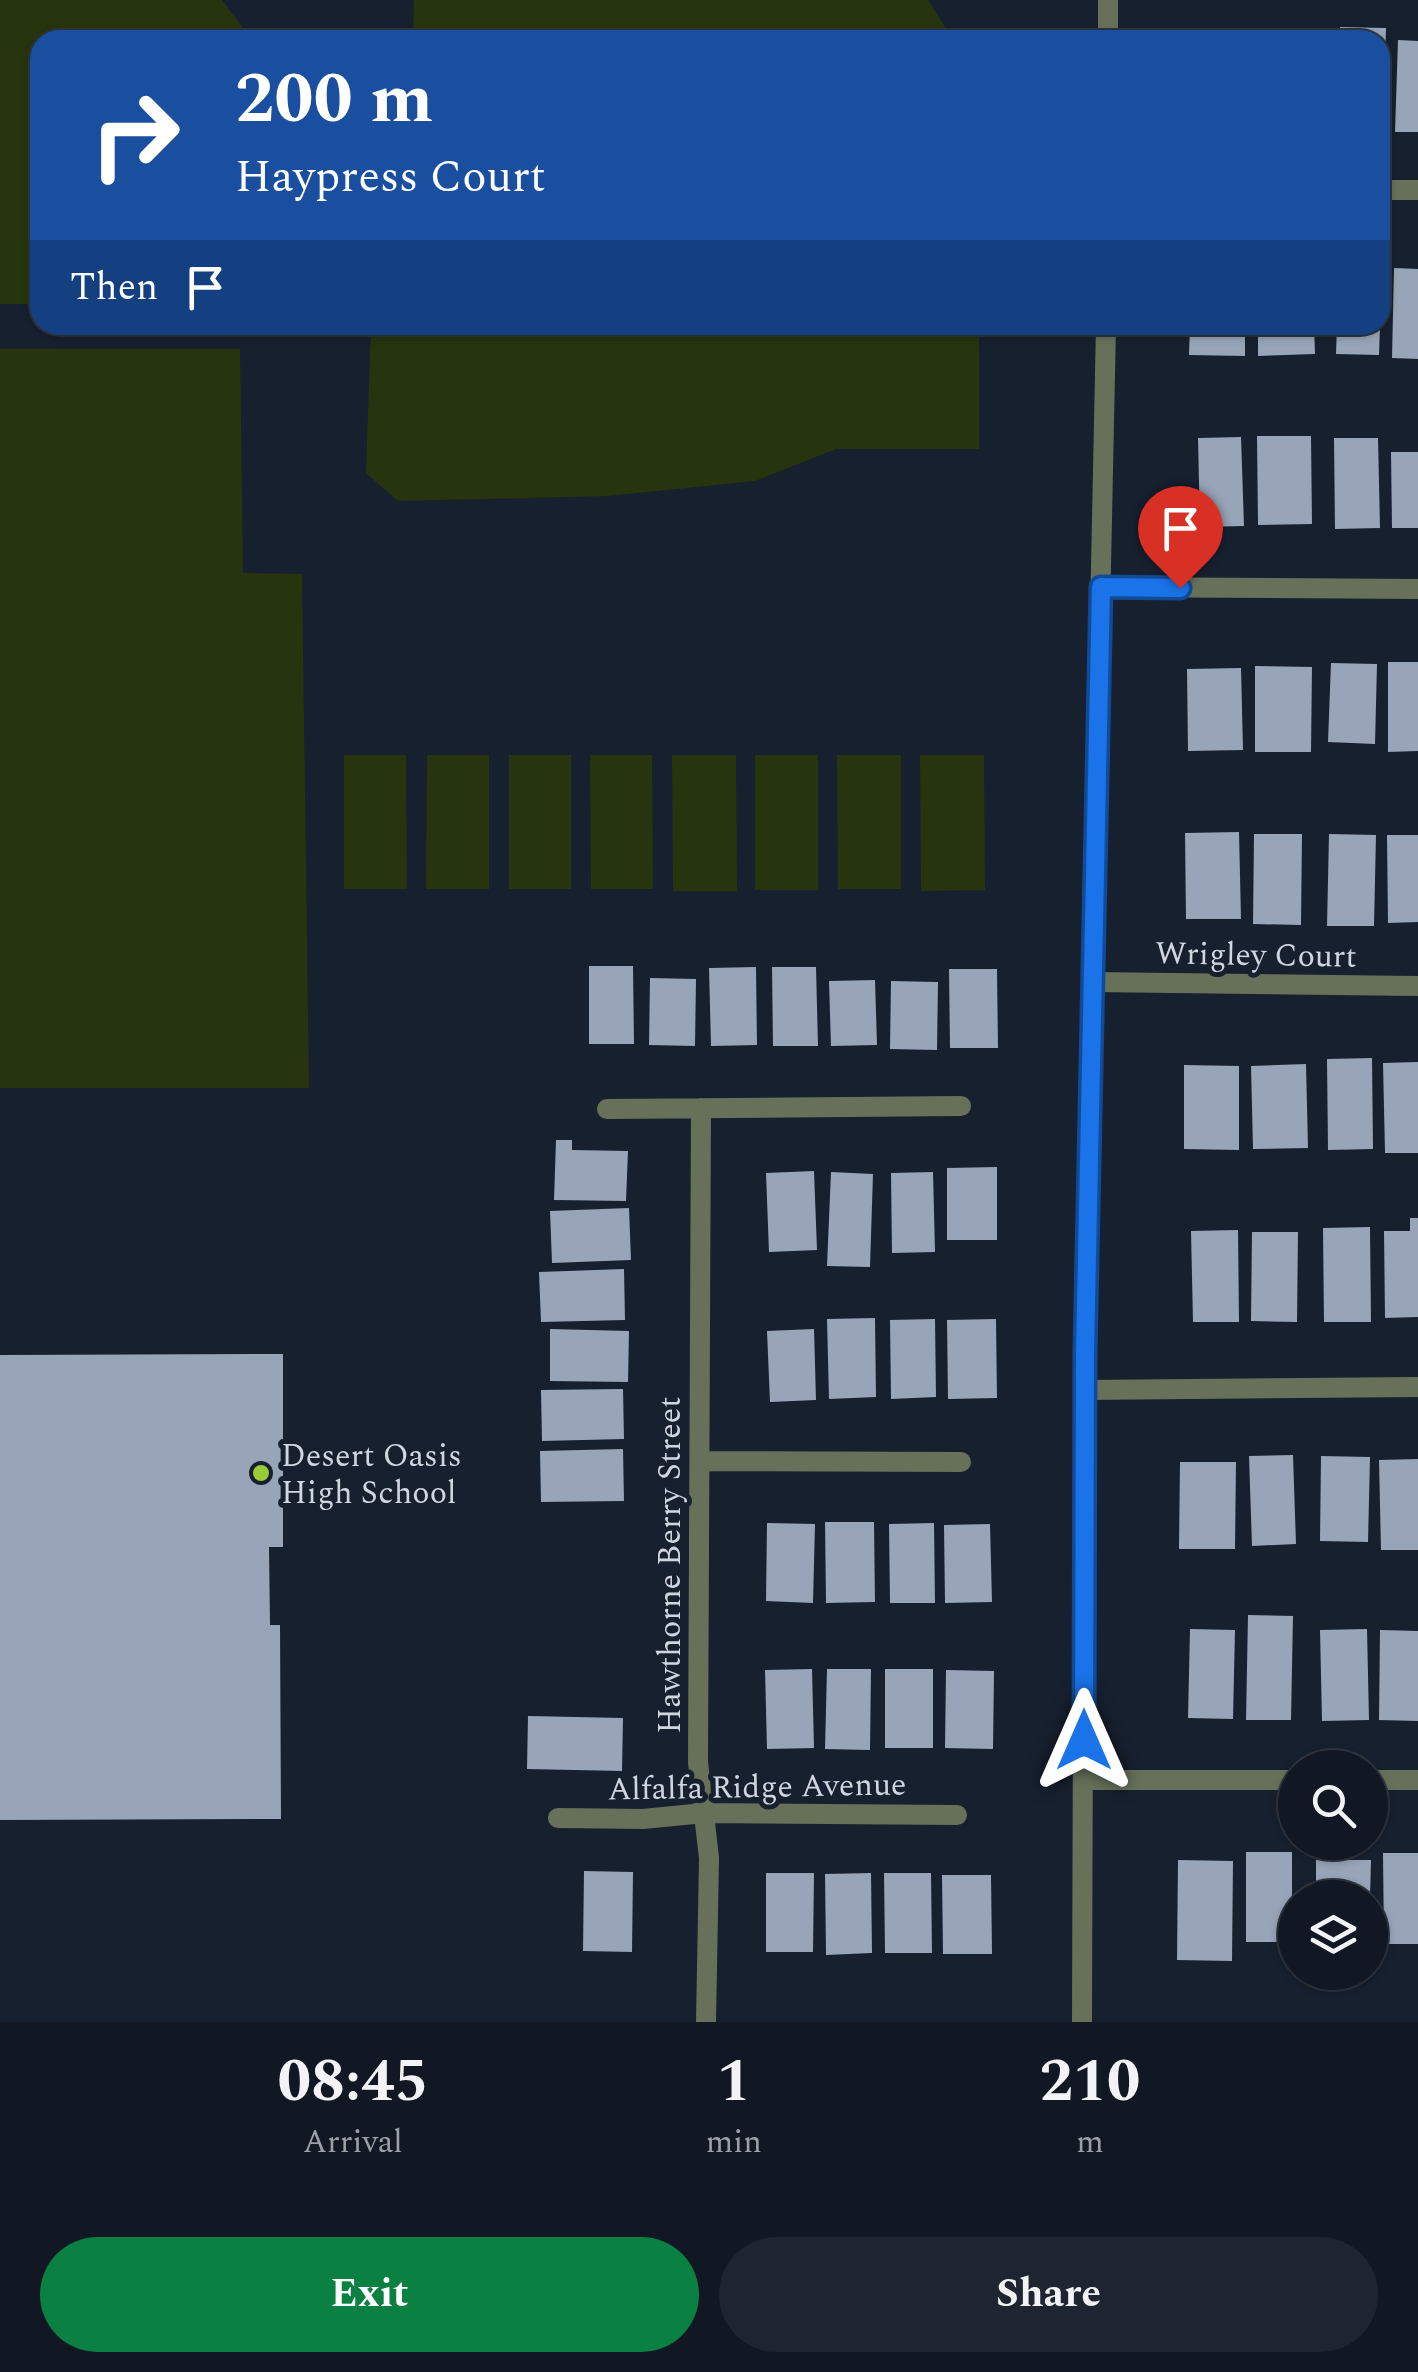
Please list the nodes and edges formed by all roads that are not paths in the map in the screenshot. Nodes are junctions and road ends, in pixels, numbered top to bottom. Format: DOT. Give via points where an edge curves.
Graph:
graph roads {
  1 [pos="1108,0"];
  2 [pos="1108,30"];
  3 [pos="1390,190"];
  4 [pos="1418,190"];
  5 [pos="1106,335"];
  6 [pos="1101,587"];
  7 [pos="1418,589"];
  8 [pos="1092,982"];
  9 [pos="1418,986"];
  10 [pos="961,1106"];
  11 [pos="701,1108"];
  12 [pos="607,1109"];
  13 [pos="1418,1387"];
  14 [pos="1084,1390"];
  15 [pos="700,1461"];
  16 [pos="961,1462"];
  17 [pos="1083,1780"];
  18 [pos="1278,1780"];
  19 [pos="1388,1780"];
  20 [pos="1418,1780"];
  21 [pos="704,1813"];
  22 [pos="957,1814"];
  23 [pos="558,1818"];
  24 [pos="706,2022"];
  25 [pos="1082,2022"];
  1 -- 2 [label="street"];
  3 -- 4 [label="street"];
  5 -- 6 [label="street"];
  6 -- 7 [label="street"];
  6 -- 8 [label="street"];
  8 -- 9 [label="street, Wrigley Court"];
  8 -- 14 [label="street"];
  10 -- 11 [label="street"];
  11 -- 12 [label="street"];
  11 -- 15 [label="street, Hawthorne Berry Street"];
  13 -- 14 [label="street"];
  14 -- 17 [label="street"];
  15 -- 16 [label="street"];
  15 -- 21 [label="street, Hawthorne Berry Street" via="698,1762"];
  17 -- 18 [label="street"];
  17 -- 25 [label="street"];
  19 -- 20 [label="street"];
  21 -- 22 [label="street, Alfalfa Ridge Avenue"];
  21 -- 23 [label="street, Alfalfa Ridge Avenue"];
  21 -- 24 [label="street, Hawthorne Berry Street"];
}
